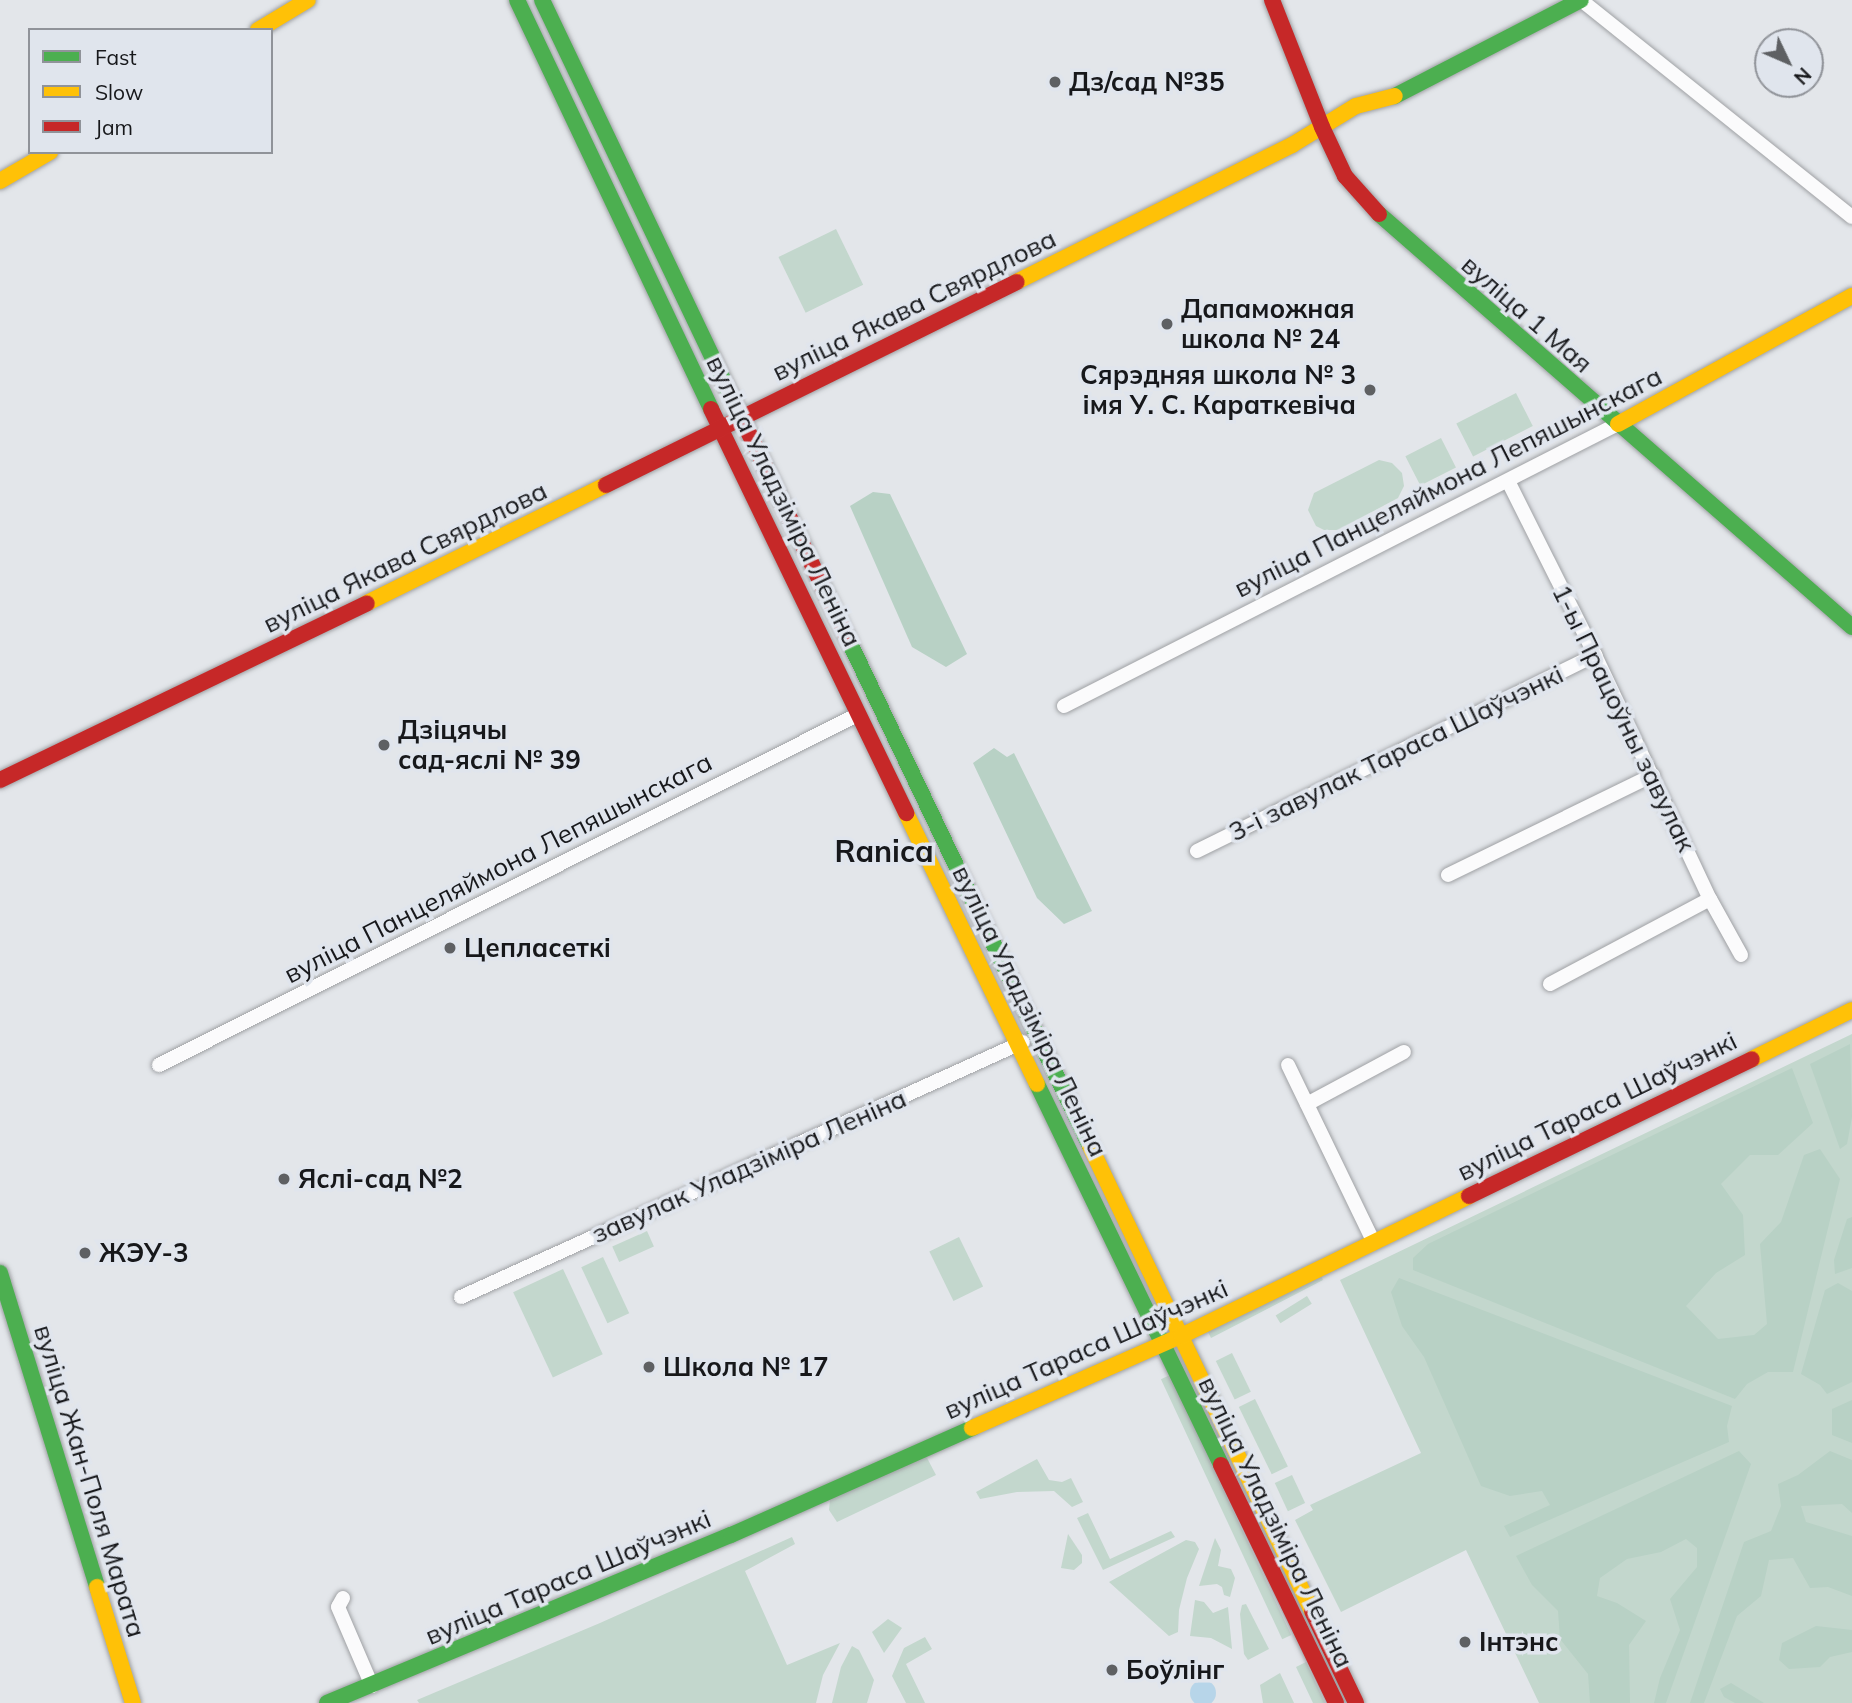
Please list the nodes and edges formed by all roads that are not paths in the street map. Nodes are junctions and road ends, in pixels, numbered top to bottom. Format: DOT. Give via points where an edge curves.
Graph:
graph roads {
  1 [pos="308,0"];
  2 [pos="517,0"];
  3 [pos="542,0"];
  4 [pos="1272,0"];
  5 [pos="1581,0"];
  6 [pos="261,28"];
  7 [pos="1322,127"];
  8 [pos="47,154"];
  9 [pos="0,181"];
  10 [pos="1852,218"];
  11 [pos="1852,296"];
  12 [pos="740,416"];
  13 [pos="1618,424"];
  14 [pos="720,426"];
  15 [pos="1508,481"];
  16 [pos="1852,627"];
  17 [pos="1595,655"];
  18 [pos="1063,706"];
  19 [pos="859,714"];
  20 [pos="1653,775"];
  21 [pos="0,780"];
  22 [pos="1197,851"];
  23 [pos="1448,875"];
  24 [pos="1710,899"];
  25 [pos="1741,955"];
  26 [pos="1550,984"];
  27 [pos="1852,1010"];
  28 [pos="1037,1035"];
  29 [pos="1019,1045"];
  30 [pos="1404,1052"];
  31 [pos="159,1065"];
  32 [pos="1288,1065"];
  33 [pos="1307,1104"];
  34 [pos="1373,1241"];
  35 [pos="0,1273"];
  36 [pos="461,1297"];
  37 [pos="1181,1336"];
  38 [pos="1164,1344"];
  39 [pos="343,1598"];
  40 [pos="372,1686"];
  41 [pos="133,1703"];
  42 [pos="327,1703"];
  43 [pos="1336,1703"];
  44 [pos="1356,1703"];
  1 -- 6 [label="street"];
  2 -- 14 [label="street, вуліца Уладзіміра Леніна"];
  3 -- 12 [label="street, вуліца Уладзіміра Леніна"];
  4 -- 7 [label="street, вуліца 1 Мая"];
  5 -- 7 [label="street, вуліца Якава Свярдлова" via="1402,94 1356,106"];
  5 -- 10 [label="street"];
  7 -- 12 [label="street, вуліца Якава Свярдлова" via="1157,213"];
  7 -- 13 [label="street, вуліца 1 Мая" via="1345,176 1365,202"];
  8 -- 9 [label="street"];
  11 -- 13 [label="street, вуліца Панцеляймона Лепяшынскага"];
  12 -- 14 [label="street, вуліца Якава Свярдлова"];
  12 -- 28 [label="street, вуліца Уладзіміра Леніна"];
  13 -- 15 [label="street, вуліца Панцеляймона Лепяшынскага"];
  13 -- 16 [label="street, вуліца 1 Мая"];
  14 -- 19 [label="street, вуліца Уладзіміра Леніна"];
  14 -- 21 [label="street, вуліца Якава Свярдлова"];
  15 -- 17 [label="street, 1-ы Працоўны завулак"];
  15 -- 18 [label="street, вуліца Панцеляймона Лепяшынскага"];
  17 -- 20 [label="street, 1-ы Працоўны завулак"];
  17 -- 22 [label="street, 3-і завулак Тараса Шаўчэнкі"];
  19 -- 29 [label="street, вуліца Уладзіміра Леніна"];
  19 -- 31 [label="street, вуліца Панцеляймона Лепяшынскага"];
  20 -- 23 [label="street"];
  20 -- 24 [label="street, 1-ы Працоўны завулак"];
  24 -- 25 [label="street, 1-ы Працоўны завулак"];
  24 -- 26 [label="street"];
  27 -- 34 [label="street, вуліца Тараса Шаўчэнкі"];
  28 -- 29 [label="street, завулак Уладзіміра Леніна"];
  28 -- 37 [label="street, вуліца Уладзіміра Леніна"];
  29 -- 36 [label="street, завулак Уладзіміра Леніна"];
  29 -- 38 [label="street, вуліца Уладзіміра Леніна"];
  30 -- 33 [label="street"];
  32 -- 33 [label="street"];
  33 -- 34 [label="street"];
  34 -- 37 [label="street, вуліца Тараса Шаўчэнкі"];
  35 -- 41 [label="street, вуліца Жан-Поля Марата"];
  37 -- 38 [label="street, вуліца Тараса Шаўчэнкі"];
  37 -- 44 [label="street, вуліца Уладзіміра Леніна"];
  38 -- 40 [label="street, вуліца Тараса Шаўчэнкі" via="743,1530"];
  38 -- 43 [label="street, вуліца Уладзіміра Леніна"];
  39 -- 40 [label="street" via="338,1607"];
  40 -- 42 [label="street, вуліца Тараса Шаўчэнкі"];
}
